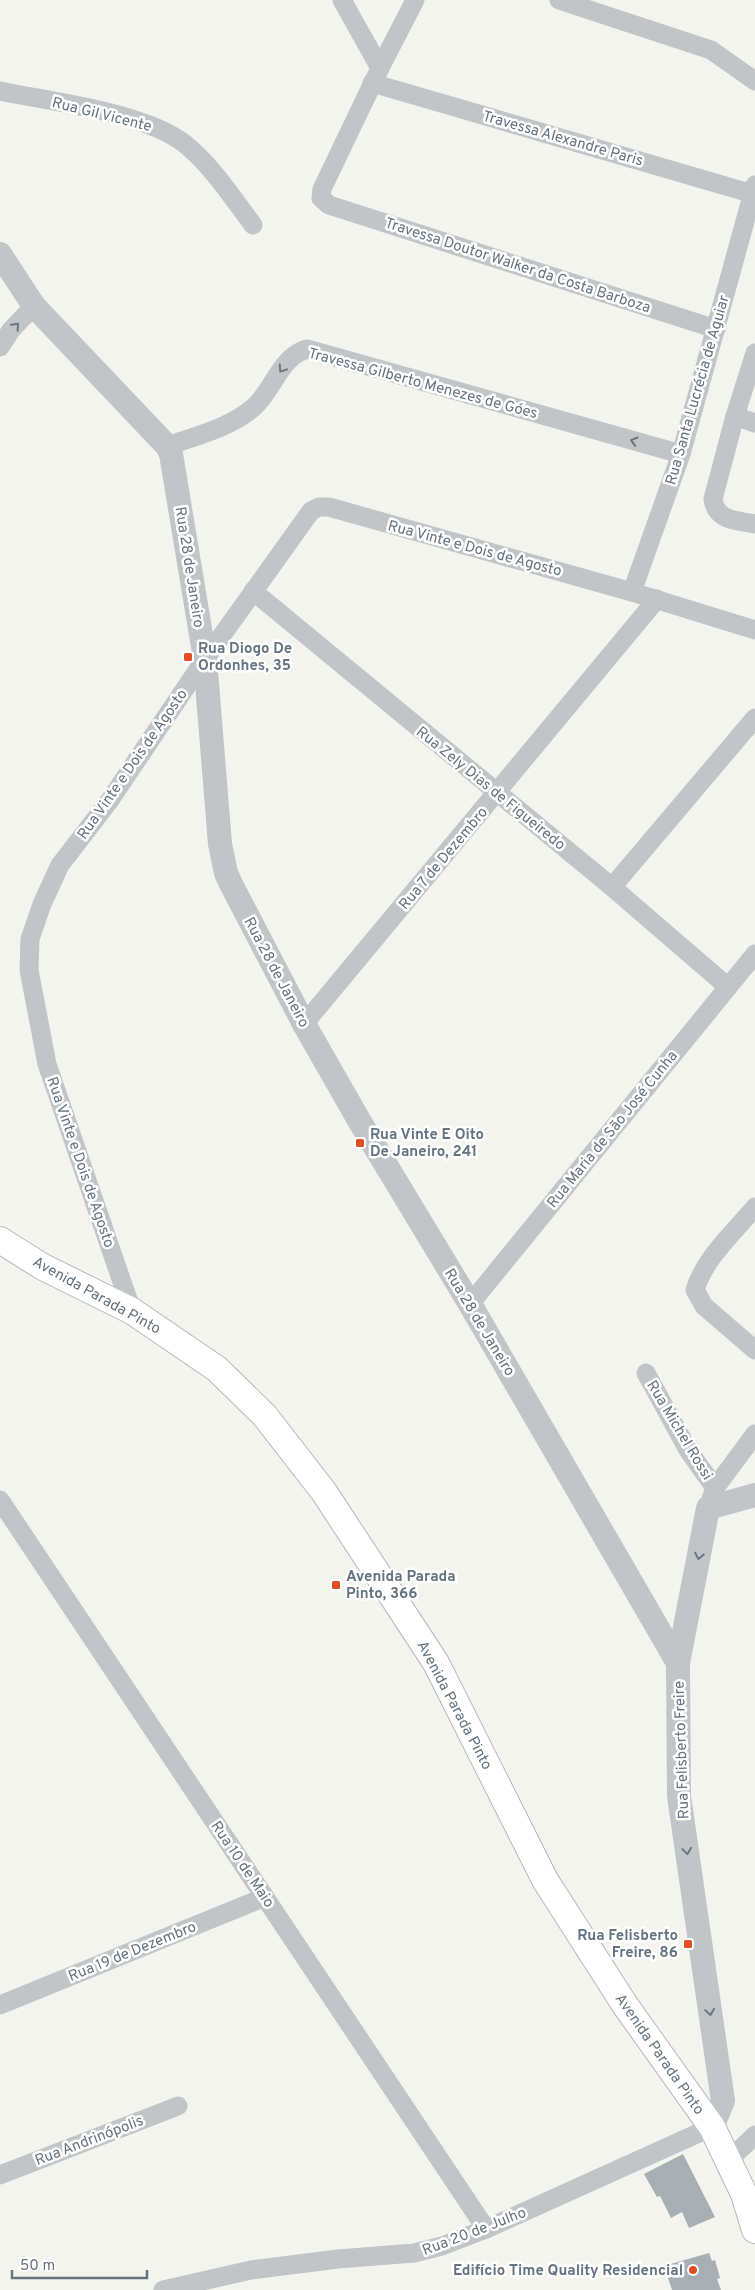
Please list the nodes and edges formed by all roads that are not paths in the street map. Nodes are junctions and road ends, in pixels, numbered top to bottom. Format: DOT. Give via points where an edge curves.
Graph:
graph roads {
  1 [pos="342,0"];
  2 [pos="415,0"];
  3 [pos="559,0"];
  4 [pos="376,75"];
  5 [pos="755,81"];
  6 [pos="0,90"];
  7 [pos="754,190"];
  8 [pos="253,225"];
  9 [pos="0,254"];
  10 [pos="34,306"];
  11 [pos="716,329"];
  12 [pos="0,347"];
  13 [pos="755,353"];
  14 [pos="735,416"];
  15 [pos="755,423"];
  16 [pos="166,446"];
  17 [pos="681,454"];
  18 [pos="755,524"];
  19 [pos="253,591"];
  20 [pos="632,592"];
  21 [pos="657,599"];
  22 [pos="755,630"];
  23 [pos="205,659"];
  24 [pos="755,718"];
  25 [pos="498,793"];
  26 [pos="612,887"];
  27 [pos="755,954"];
  28 [pos="728,987"];
  29 [pos="304,1024"];
  30 [pos="755,1207"];
  31 [pos="0,1240"];
  32 [pos="470,1304"];
  33 [pos="132,1311"];
  34 [pos="755,1350"];
  35 [pos="646,1372"];
  36 [pos="755,1434"];
  37 [pos="755,1495"];
  38 [pos="712,1498"];
  39 [pos="0,1500"];
  40 [pos="678,1663"];
  41 [pos="265,1897"];
  42 [pos="0,2005"];
  43 [pos="178,2106"];
  44 [pos="712,2127"];
  45 [pos="755,2135"];
  46 [pos="729,2160"];
  47 [pos="0,2175"];
  48 [pos="754,2224"];
  49 [pos="486,2229"];
  50 [pos="163,2290"];
  1 -- 4 [label="street"];
  2 -- 4 [label="street"];
  3 -- 5 [label="street" via="711,50"];
  4 -- 7 [label="street, Travessa Alexandre Paris"];
  4 -- 11 [label="street, Travessa Doutor Walker da Costa Barboza" via="322,189 322,198 329,205"];
  6 -- 8 [label="street, Rua Gil Vicente" via="119,116 164,130 185,144 209,167"];
  7 -- 11 [label="street, Rua Santa Lucrécia de Aguiar"];
  9 -- 10 [label="street, Rua 28 de Janeiro"];
  12 -- 10 [label="street, one-way"];
  10 -- 16 [label="street, Rua 28 de Janeiro"];
  11 -- 17 [label="street, Rua Santa Lucrécia de Aguiar"];
  13 -- 14 [label="street"];
  14 -- 15 [label="street"];
  14 -- 18 [label="street" via="713,499 714,510 720,516"];
  17 -- 16 [label="street, Travessa Gilberto Menezes de Góes, one-way" via="307,349 292,356 265,395 240,418"];
  16 -- 23 [label="street, Rua 28 de Janeiro" via="174,465"];
  17 -- 20 [label="street, Rua Santa Lucrécia de Aguiar"];
  19 -- 20 [label="street, Rua Vinte e Dois de Agosto" via="311,511 329,507"];
  19 -- 23 [label="street, Rua Vinte e Dois de Agosto"];
  19 -- 25 [label="street, Rua Zely Dias de Figueiredo"];
  20 -- 21 [label="street, Rua Vinte e Dois de Agosto"];
  21 -- 22 [label="street, Rua Vinte e Dois de Agosto"];
  21 -- 25 [label="street, Rua 7 de Dezembro"];
  23 -- 29 [label="street, Rua 28 de Janeiro" via="220,844 226,873"];
  23 -- 33 [label="street, Rua Vinte e Dois de Agosto" via="110,800 60,865 30,938 29,970 48,1064"];
  24 -- 26 [label="street"];
  25 -- 26 [label="street, Rua Zely Dias de Figueiredo"];
  25 -- 29 [label="street, Rua 7 de Dezembro"];
  26 -- 28 [label="street, Rua Zely Dias de Figueiredo"];
  27 -- 28 [label="street, Rua Maria de São José Cunha"];
  28 -- 32 [label="street, Rua Maria de São José Cunha"];
  29 -- 32 [label="street, Rua 28 de Janeiro"];
  30 -- 34 [label="street" via="710,1262 695,1290 704,1306"];
  31 -- 33 [label="main road, Avenida Parada Pinto" via="43,1266"];
  32 -- 40 [label="street, Rua 28 de Janeiro"];
  33 -- 44 [label="main road, Avenida Parada Pinto" via="217,1369 266,1416 324,1492 436,1663 545,1880 625,2005"];
  35 -- 38 [label="street, Rua Michel Rossi"];
  36 -- 38 [label="street"];
  37 -- 38 [label="street"];
  38 -- 40 [label="street, Rua Felisberto Freire, one-way"];
  39 -- 41 [label="street, Rua 10 de Maio"];
  40 -- 44 [label="street, Rua Felisberto Freire, one-way" via="679,1796 723,2101"];
  41 -- 42 [label="street, Rua 19 de Dezembro"];
  41 -- 49 [label="street, Rua 10 de Maio"];
  43 -- 47 [label="street, Rua Andrinópolis"];
  44 -- 46 [label="main road, Avenida Parada Pinto"];
  44 -- 49 [label="street, Rua 20 de Julho"];
  45 -- 46 [label="street"];
  46 -- 48 [label="main road, Avenida Parada Pinto"];
  49 -- 50 [label="street, Rua 20 de Julho" via="414,2253 251,2270"];
}
